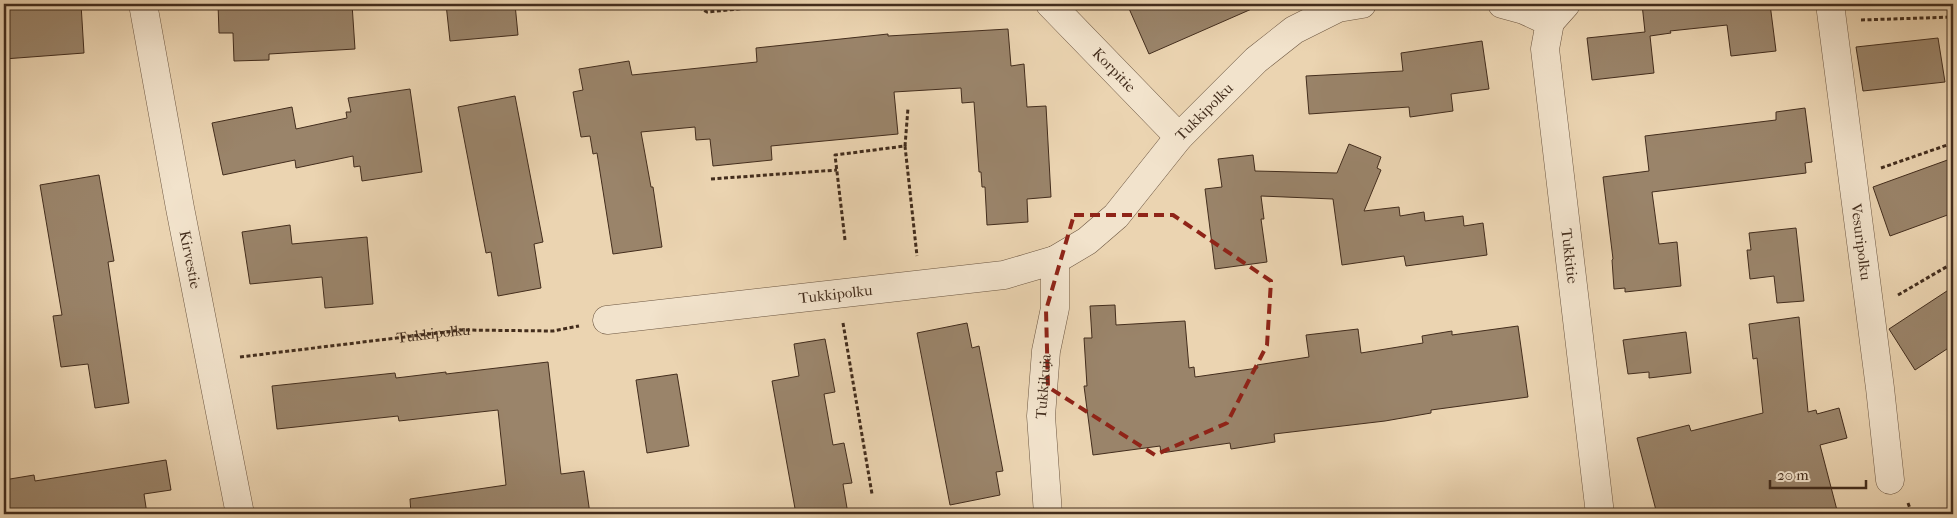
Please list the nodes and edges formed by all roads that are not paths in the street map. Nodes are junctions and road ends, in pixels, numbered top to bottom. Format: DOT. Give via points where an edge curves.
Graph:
graph roads {
  1 [pos="143,4"];
  2 [pos="1050,4"];
  3 [pos="1362,4"];
  4 [pos="1502,4"];
  5 [pos="1831,12"];
  6 [pos="1558,13"];
  7 [pos="1179,137"];
  8 [pos="1055,260"];
  9 [pos="607,320"];
  10 [pos="1890,480"];
  11 [pos="240,514"];
  12 [pos="1048,514"];
  13 [pos="1600,514"];
  1 -- 11 [label="street, Kirvestie"];
  2 -- 7 [label="street, Korpitie"];
  3 -- 7 [label="street, Tukkipolku" via="1338,8 1294,30 1256,60"];
  4 -- 6 [label="street"];
  5 -- 10 [label="street, Vesuripolku"];
  6 -- 13 [label="street, Tukkitie" via="1545,49"];
  7 -- 8 [label="street, Tukkipolku" via="1116,216 1087,241"];
  8 -- 9 [label="street, Tukkipolku" via="1004,275"];
  8 -- 12 [label="street, Tukkikuja" via="1054,308 1046,351 1041,416"];
}
